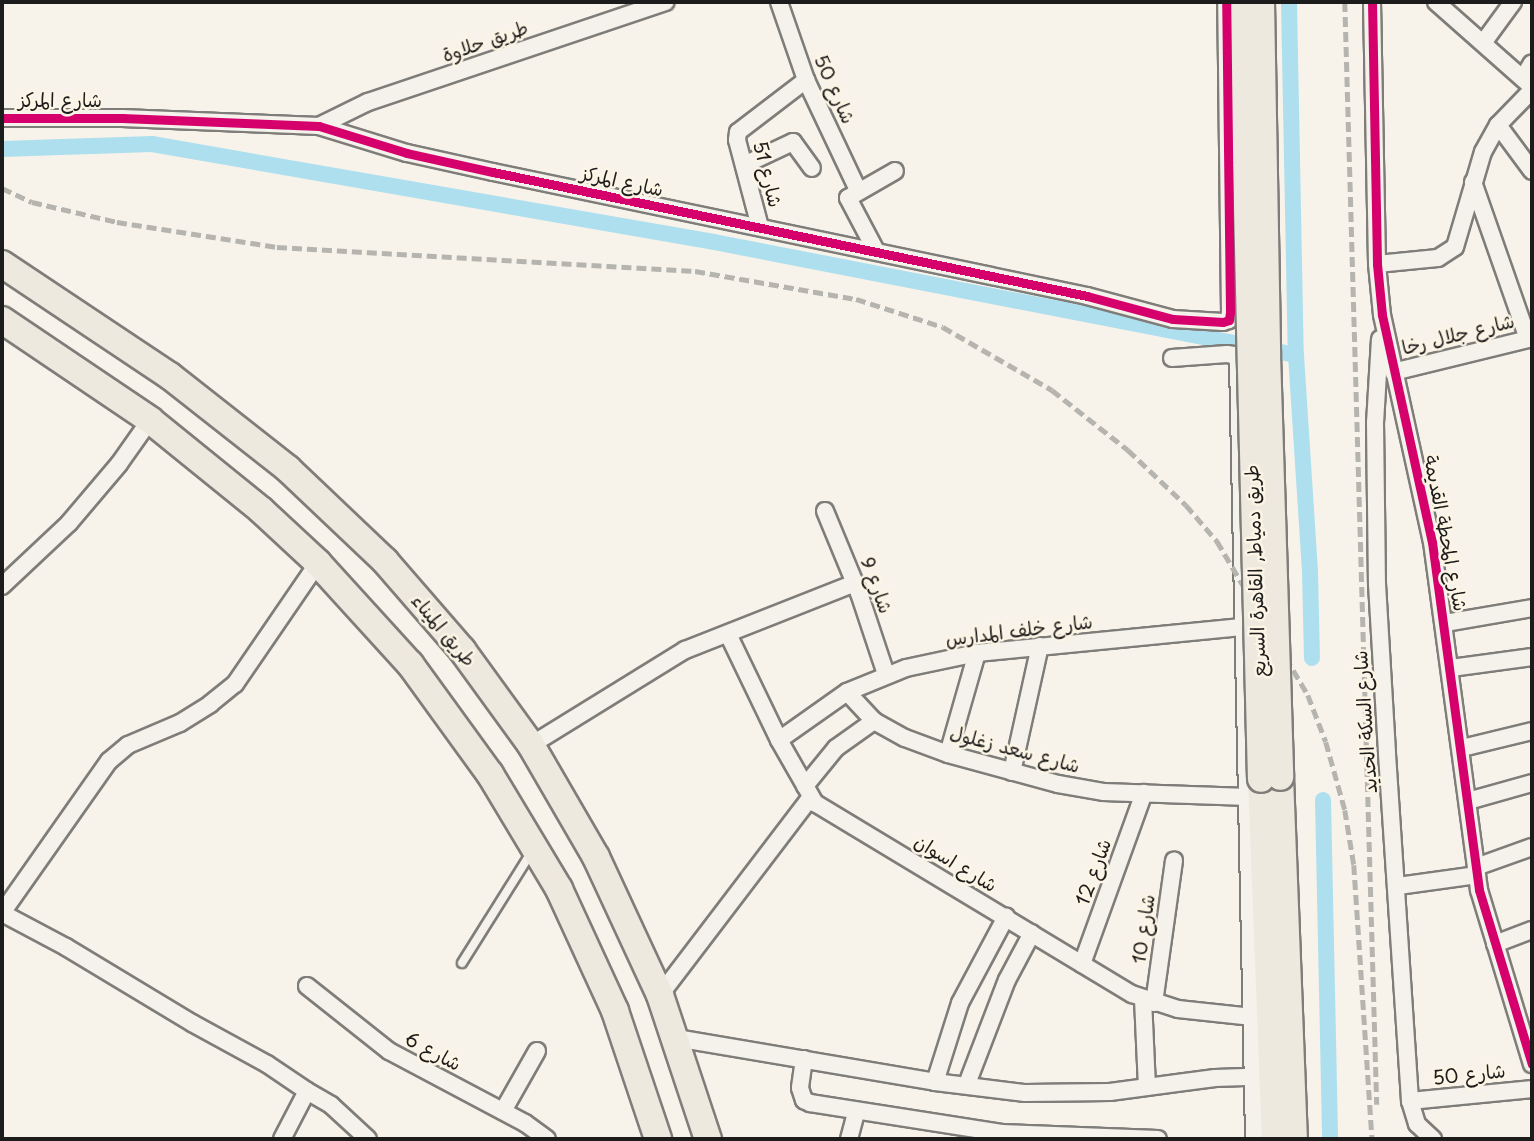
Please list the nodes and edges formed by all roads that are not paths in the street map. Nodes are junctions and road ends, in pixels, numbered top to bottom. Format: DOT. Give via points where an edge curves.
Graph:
graph roads {
  1 [pos="666,2"];
  2 [pos="779,2"];
  3 [pos="1226,2"];
  4 [pos="1242,2"];
  5 [pos="1261,2"];
  6 [pos="1372,2"];
  7 [pos="1436,2"];
  8 [pos="1513,2"];
  9 [pos="1483,43"];
  10 [pos="1532,63"];
  11 [pos="806,80"];
  12 [pos="1529,85"];
  13 [pos="2,118"];
  14 [pos="1498,125"];
  15 [pos="319,126"];
  16 [pos="744,165"];
  17 [pos="812,168"];
  18 [pos="895,170"];
  19 [pos="1532,171"];
  20 [pos="1473,181"];
  21 [pos="858,190"];
  22 [pos="760,227"];
  23 [pos="876,251"];
  24 [pos="2,264"];
  25 [pos="1377,264"];
  26 [pos="1382,315"];
  27 [pos="2,320"];
  28 [pos="1530,338"];
  29 [pos="1172,358"];
  30 [pos="1393,372"];
  31 [pos="149,420"];
  32 [pos="825,511"];
  33 [pos="318,563"];
  34 [pos="855,583"];
  35 [pos="2,586"];
  36 [pos="1532,608"];
  37 [pos="1445,623"];
  38 [pos="1242,627"];
  39 [pos="727,634"];
  40 [pos="1040,646"];
  41 [pos="977,653"];
  42 [pos="1532,657"];
  43 [pos="1451,668"];
  44 [pos="886,674"];
  45 [pos="848,692"];
  46 [pos="874,721"];
  47 [pos="1532,730"];
  48 [pos="779,740"];
  49 [pos="531,745"];
  50 [pos="1462,748"];
  51 [pos="948,754"];
  52 [pos="1012,772"];
  53 [pos="1532,783"];
  54 [pos="1263,784"];
  55 [pos="807,792"];
  56 [pos="1144,793"];
  57 [pos="1468,801"];
  58 [pos="1532,846"];
  59 [pos="535,848"];
  60 [pos="1174,860"];
  61 [pos="1476,871"];
  62 [pos="1398,886"];
  63 [pos="1006,917"];
  64 [pos="1532,930"];
  65 [pos="1032,933"];
  66 [pos="1495,944"];
  67 [pos="462,963"];
  68 [pos="1082,964"];
  69 [pos="307,986"];
  70 [pos="660,995"];
  71 [pos="1149,1001"];
  72 [pos="1253,1017"];
  73 [pos="676,1038"];
  74 [pos="537,1051"];
  75 [pos="804,1059"];
  76 [pos="1532,1064"];
  77 [pos="1253,1077"];
  78 [pos="935,1082"];
  79 [pos="967,1084"];
  80 [pos="1147,1087"];
  81 [pos="1532,1089"];
  82 [pos="307,1091"];
  83 [pos="1410,1101"];
  84 [pos="503,1111"];
  85 [pos="856,1112"];
  86 [pos="282,1139"];
  87 [pos="368,1139"];
  88 [pos="547,1139"];
  89 [pos="658,1139"];
  90 [pos="708,1139"];
  91 [pos="849,1139"];
  92 [pos="1158,1139"];
  93 [pos="1254,1139"];
  94 [pos="1275,1139"];
  95 [pos="1294,1139"];
  96 [pos="1433,1139"];
  1 -- 15 [label="street, طريق حلاوة" via="368,102"];
  2 -- 11 [label="street, شارع 50"];
  3 -- 23 [label="street, شارع المركز" via="1229,320 1173,319"];
  4 -- 54 [label="highway, طريق دمياط, القاهرة السريع, bridge"];
  5 -- 54 [label="highway, طريق دمياط, القاهرة السريع, bridge" via="1267,355"];
  6 -- 25 [label="street, شارع المحطة القديمة"];
  7 -- 9 [label="street"];
  8 -- 9 [label="street"];
  9 -- 12 [label="street"];
  10 -- 12 [label="street"];
  11 -- 16 [label="street, شارع 51" via="738,132"];
  11 -- 21 [label="street, شارع 50"];
  12 -- 14 [label="street"];
  13 -- 15 [label="street, شارع المركز"];
  14 -- 19 [label="street"];
  14 -- 20 [label="street"];
  15 -- 22 [label="street, شارع المركز" via="407,153"];
  16 -- 17 [label="street" via="793,142"];
  16 -- 22 [label="street, شارع 51"];
  18 -- 21 [label="street"];
  20 -- 25 [label="street" via="1458,239 1448,254"];
  20 -- 28 [label="street"];
  21 -- 23 [label="street" via="848,200"];
  22 -- 23 [label="street, شارع المركز"];
  24 -- 49 [label="highway, طريق الميناء" via="170,376 307,486 424,605"];
  25 -- 26 [label="street, شارع المحطة القديمة"];
  26 -- 30 [label="street, شارع المحطة القديمة"];
  26 -- 62 [label="street, شارع السكة الحديد" via="1375,422 1377,584"];
  27 -- 31 [label="highway"];
  28 -- 30 [label="street, شارع جلال رخا"];
  29 -- 38 [label="street" via="1227,354 1238,361"];
  30 -- 37 [label="street, شارع المحطة القديمة" via="1432,542"];
  31 -- 33 [label="highway" via="261,510"];
  31 -- 35 [label="street" via="69,523"];
  32 -- 34 [label="street, شارع 9"];
  33 -- 59 [label="highway" via="410,664 451,718"];
  33 -- 82 [label="street" via="234,684 180,723 128,744 109,761 2,913"];
  34 -- 39 [label="street"];
  34 -- 44 [label="street, شارع 9"];
  36 -- 37 [label="street"];
  37 -- 43 [label="street, شارع المحطة القديمة"];
  38 -- 40 [label="street, شارع خلف المدارس"];
  38 -- 54 [label="street"];
  39 -- 48 [label="street, شارع اسوان"];
  39 -- 49 [label="street" via="685,650"];
  40 -- 41 [label="street, شارع خلف المدارس"];
  40 -- 52 [label="street"];
  41 -- 44 [label="street, شارع خلف المدارس"];
  41 -- 51 [label="street"];
  42 -- 43 [label="street"];
  43 -- 50 [label="street, شارع المحطة القديمة"];
  44 -- 45 [label="street, شارع خلف المدارس"];
  45 -- 46 [label="street, شارع سعد زغلول"];
  45 -- 48 [label="street, شارع خلف المدارس"];
  46 -- 51 [label="street, شارع سعد زغلول"];
  46 -- 55 [label="street" via="836,748"];
  47 -- 50 [label="street"];
  48 -- 55 [label="street, شارع اسوان"];
  49 -- 70 [label="highway, طريق الميناء" via="596,857"];
  50 -- 57 [label="street, شارع المحطة القديمة"];
  51 -- 52 [label="street, شارع سعد زغلول"];
  52 -- 56 [label="street, شارع سعد زغلول" via="1081,789"];
  53 -- 57 [label="street"];
  54 -- 56 [label="street, شارع سعد زغلول"];
  54 -- 72 [label="street"];
  54 -- 94 [label="highway, طريق دمياط, القاهرة السريع"];
  54 -- 95 [label="highway, طريق دمياط, القاهرة السريع"];
  55 -- 63 [label="street, شارع اسوان"];
  55 -- 70 [label="street"];
  56 -- 68 [label="street, شارع 12"];
  57 -- 61 [label="street, شارع المحطة القديمة"];
  58 -- 61 [label="street"];
  59 -- 67 [label="lane"];
  59 -- 89 [label="highway" via="615,1011"];
  60 -- 71 [label="street, شارع 10"];
  61 -- 62 [label="street"];
  61 -- 66 [label="street, شارع المحطة القديمة"];
  62 -- 83 [label="street, شارع السكة الحديد"];
  63 -- 65 [label="street, شارع اسوان"];
  63 -- 78 [label="street" via="960,1003"];
  64 -- 66 [label="street"];
  65 -- 68 [label="street, شارع اسوان"];
  65 -- 79 [label="street" via="1007,980"];
  66 -- 76 [label="street, شارع المحطة القديمة"];
  68 -- 71 [label="street, شارع اسوان"];
  69 -- 84 [label="street, شارع 6" via="389,1051"];
  70 -- 73 [label="highway, طريق الميناء"];
  71 -- 72 [label="street, شارع اسوان" via="1190,1011"];
  71 -- 80 [label="street, شارع 10"];
  72 -- 77 [label="street"];
  73 -- 75 [label="street"];
  73 -- 90 [label="highway, طريق الميناء"];
  74 -- 84 [label="street"];
  75 -- 78 [label="street"];
  75 -- 85 [label="street" via="800,1088 804,1100"];
  77 -- 80 [label="street"];
  77 -- 93 [label="street"];
  78 -- 79 [label="street"];
  79 -- 80 [label="street" via="1024,1093"];
  81 -- 83 [label="street, شارع 50"];
  82 -- 86 [label="street"];
  82 -- 87 [label="street" via="331,1105"];
  83 -- 96 [label="street, شارع السكة الحديد" via="1417,1124"];
  84 -- 88 [label="street, شارع 6"];
  85 -- 91 [label="street"];
  85 -- 92 [label="street" via="1002,1133"];
}
